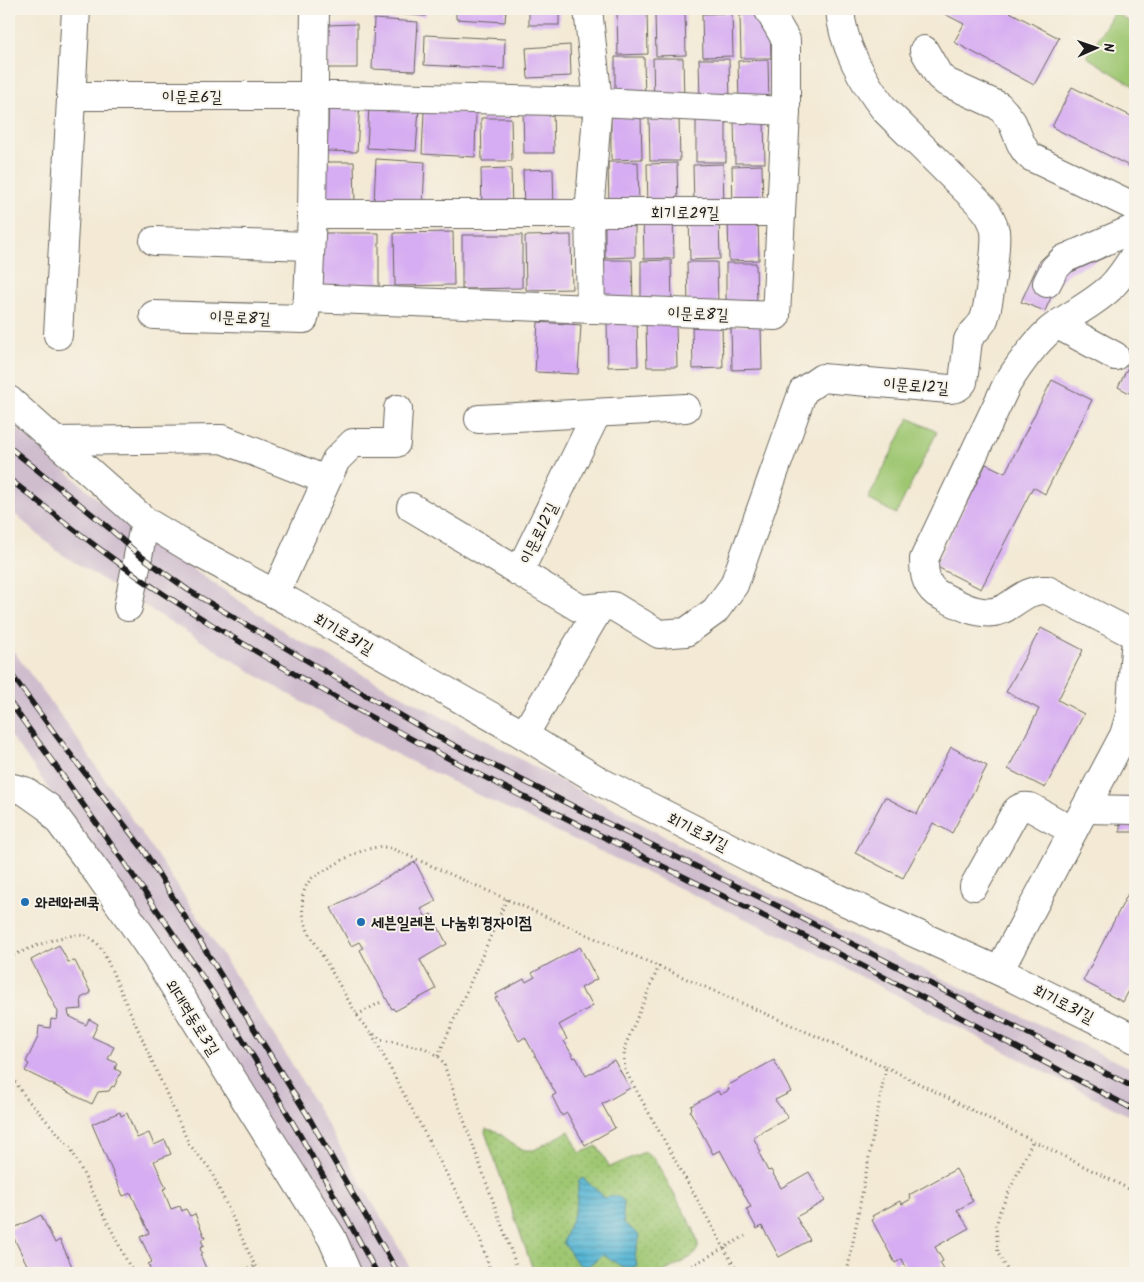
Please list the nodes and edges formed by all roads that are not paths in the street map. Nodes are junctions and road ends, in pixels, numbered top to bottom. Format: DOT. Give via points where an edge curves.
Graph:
graph roads {
  1 [pos="76,9"];
  2 [pos="315,9"];
  3 [pos="588,9"];
  4 [pos="768,9"];
  5 [pos="840,9"];
  6 [pos="924,50"];
  7 [pos="71,96"];
  8 [pos="314,96"];
  9 [pos="598,102"];
  10 [pos="786,111"];
  11 [pos="1135,207"];
  12 [pos="781,212"];
  13 [pos="312,214"];
  14 [pos="589,214"];
  15 [pos="1135,228"];
  16 [pos="154,241"];
  17 [pos="310,246"];
  18 [pos="1135,254"];
  19 [pos="1047,283"];
  20 [pos="308,298"];
  21 [pos="591,309"];
  22 [pos="154,315"];
  23 [pos="1058,325"];
  24 [pos="58,335"];
  25 [pos="1115,356"];
  26 [pos="9,400"];
  27 [pos="686,408"];
  28 [pos="398,409"];
  29 [pos="597,413"];
  30 [pos="479,419"];
  31 [pos="55,441"];
  32 [pos="326,480"];
  33 [pos="411,507"];
  34 [pos="145,521"];
  35 [pos="519,572"];
  36 [pos="275,594"];
  37 [pos="128,607"];
  38 [pos="600,607"];
  39 [pos="1135,634"];
  40 [pos="1135,649"];
  41 [pos="524,735"];
  42 [pos="9,787"];
  43 [pos="1135,810"];
  44 [pos="1079,820"];
  45 [pos="974,886"];
  46 [pos="999,971"];
  47 [pos="1135,1039"];
  48 [pos="347,1273"];
  1 -- 7 [label="street"];
  2 -- 8 [label="street, 이문로8길"];
  3 -- 9 [label="street"];
  4 -- 10 [label="street, 이문로8길" via="786,40"];
  5 -- 38 [label="street, 이문로12길" via="844,33 872,94 984,208 992,221 996,244 986,312 980,326 968,340 963,382 953,389 822,378 803,391 734,585 715,611 686,632 659,634 613,606"];
  6 -- 11 [label="street" via="938,76 1004,111 1031,157"];
  7 -- 8 [label="street, 이문로6길"];
  7 -- 24 [label="street"];
  8 -- 9 [label="street"];
  8 -- 13 [label="street, 이문로8길"];
  9 -- 10 [label="street"];
  9 -- 14 [label="street"];
  10 -- 12 [label="street, 이문로8길"];
  12 -- 14 [label="street, 회기로29길"];
  12 -- 21 [label="street, 이문로8길" via="776,316"];
  13 -- 14 [label="street"];
  13 -- 17 [label="street, 이문로8길"];
  14 -- 21 [label="street"];
  15 -- 19 [label="street" via="1064,259"];
  16 -- 17 [label="street"];
  17 -- 20 [label="street, 이문로8길"];
  18 -- 23 [label="street" via="1109,289"];
  20 -- 21 [label="street, 이문로8길"];
  20 -- 22 [label="street, 이문로8길" via="304,319"];
  23 -- 25 [label="street"];
  23 -- 39 [label="street" via="1040,339 1007,384 927,550 924,572 936,593 972,610 994,612 1032,591 1047,590"];
  26 -- 31 [label="street, 회기로31길"];
  27 -- 29 [label="street"];
  28 -- 32 [label="street" via="396,443 353,444 336,460"];
  29 -- 30 [label="street"];
  29 -- 35 [label="street, 이문로12길"];
  31 -- 32 [label="street" via="222,439"];
  31 -- 34 [label="street, 회기로31길"];
  32 -- 36 [label="street"];
  33 -- 35 [label="street, 이문로12길"];
  34 -- 36 [label="street, 회기로31길" via="195,552"];
  34 -- 37 [label="street"];
  35 -- 38 [label="street, 이문로12길" via="581,608"];
  36 -- 41 [label="street, 회기로31길"];
  38 -- 41 [label="street"];
  40 -- 44 [label="street" via="1130,715 1124,735"];
  41 -- 46 [label="street, 회기로31길" via="601,782 766,866"];
  42 -- 48 [label="street, 외대역동로3길" via="25,791 49,808 99,875 156,957 332,1238"];
  43 -- 44 [label="street"];
  44 -- 45 [label="street" via="1026,806 1019,808"];
  44 -- 46 [label="street"];
  46 -- 47 [label="street, 회기로31길"];
}
